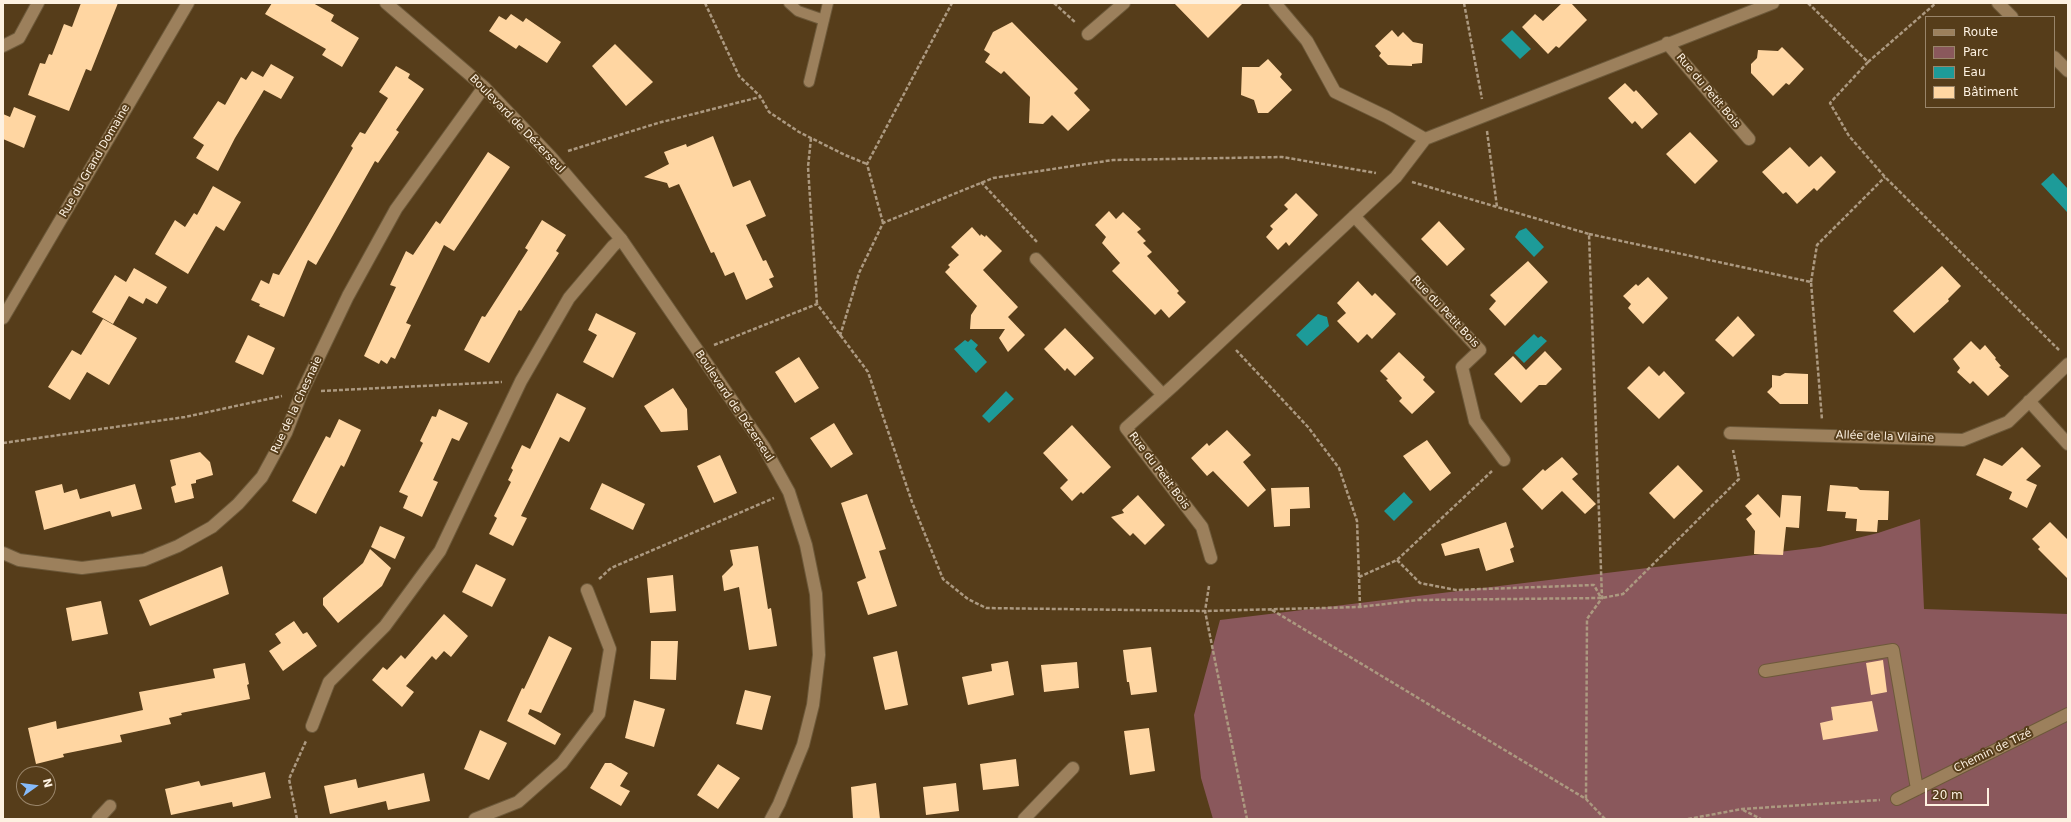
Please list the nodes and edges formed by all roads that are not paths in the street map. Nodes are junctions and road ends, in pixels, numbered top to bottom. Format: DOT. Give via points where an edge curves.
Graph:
graph roads {
  1 [pos="38,3"];
  2 [pos="188,3"];
  3 [pos="386,3"];
  4 [pos="789,3"];
  5 [pos="828,3"];
  6 [pos="1124,3"];
  7 [pos="1275,3"];
  8 [pos="1773,3"];
  9 [pos="1998,3"];
  10 [pos="2011,16"];
  11 [pos="824,20"];
  12 [pos="1088,34"];
  13 [pos="1667,43"];
  14 [pos="3,46"];
  15 [pos="2055,58"];
  16 [pos="2068,71"];
  17 [pos="809,82"];
  18 [pos="484,86"];
  19 [pos="1424,139"];
  20 [pos="1749,139"];
  21 [pos="1354,216"];
  22 [pos="621,239"];
  23 [pos="1036,259"];
  24 [pos="3,318"];
  25 [pos="2065,359"];
  26 [pos="1163,395"];
  27 [pos="2029,401"];
  28 [pos="1730,432"];
  29 [pos="2068,444"];
  30 [pos="1504,460"];
  31 [pos="3,552"];
  32 [pos="1210,558"];
  33 [pos="586,590"];
  34 [pos="1765,671"];
  35 [pos="2068,714"];
  36 [pos="312,726"];
  37 [pos="1073,768"];
  38 [pos="1916,789"];
  39 [pos="1897,799"];
  40 [pos="110,806"];
  41 [pos="98,819"];
  42 [pos="475,819"];
  43 [pos="771,819"];
  44 [pos="1024,819"];
  1 -- 14 [label="street" via="20,38"];
  2 -- 24 [label="street, Rue du Grand Domaine"];
  3 -- 18 [label="street, Boulevard de Dézerseul"];
  4 -- 11 [label="lane" via="798,11"];
  5 -- 11 [label="lane"];
  6 -- 12 [label="street"];
  7 -- 19 [label="street" via="1307,41 1335,92"];
  8 -- 13 [label="street, Rue du Petit Bois"];
  9 -- 10 [label="street"];
  11 -- 17 [label="lane"];
  13 -- 19 [label="street, Rue du Petit Bois"];
  13 -- 20 [label="street, Rue du Petit Bois"];
  15 -- 16 [label="street"];
  18 -- 22 [label="street, Boulevard de Dézerseul" via="551,157"];
  18 -- 31 [label="street, Rue de la Chesnaie" via="396,209 348,296 302,392 286,433 262,477 238,504 212,527 178,546 144,560 82,568 19,560"];
  19 -- 21 [label="street, Rue du Petit Bois" via="1396,177"];
  21 -- 26 [label="street, Rue du Petit Bois"];
  21 -- 30 [label="street, Rue du Petit Bois" via="1480,350 1462,367 1476,421"];
  22 -- 36 [label="street" via="569,298 521,380 440,551 385,626 329,682"];
  22 -- 43 [label="street, Boulevard de Dézerseul" via="764,447 789,492 806,545 816,594 819,655 813,705 803,745"];
  23 -- 26 [label="street"];
  25 -- 27 [label="street, Allée de la Vilaine"];
  26 -- 32 [label="street, Rue du Petit Bois" via="1126,428 1202,527"];
  27 -- 28 [label="street, Allée de la Vilaine" via="2008,422 1963,440"];
  27 -- 29 [label="street"];
  33 -- 42 [label="street" via="610,649 599,714 562,763 518,802"];
  34 -- 38 [label="street" via="1893,650"];
  35 -- 38 [label="street, Chemin de Tizé"];
  37 -- 44 [label="street"];
  38 -- 39 [label="street, Chemin de Tizé"];
  40 -- 41 [label="street"];
}
